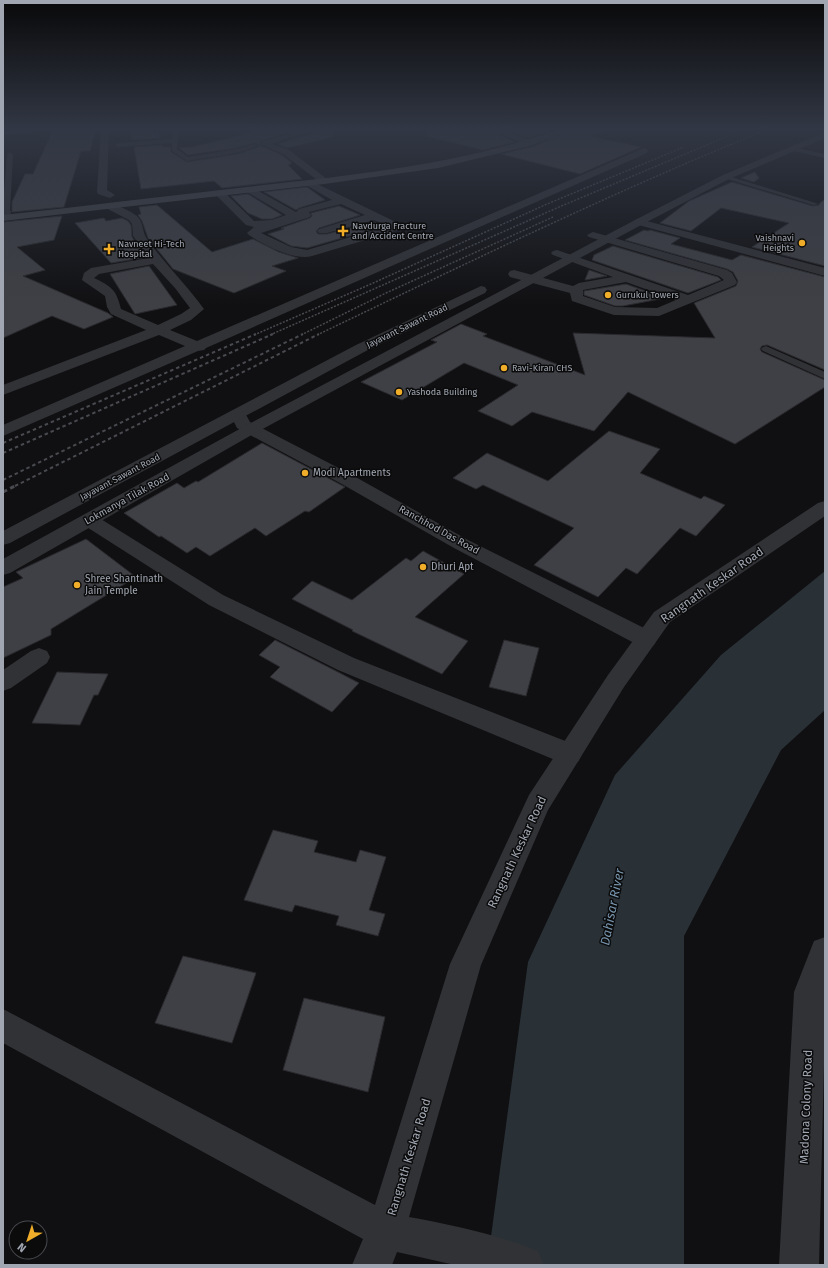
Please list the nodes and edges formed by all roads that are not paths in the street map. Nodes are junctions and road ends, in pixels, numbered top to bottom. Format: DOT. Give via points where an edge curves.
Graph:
graph roads {
  1 [pos="7,187"];
  2 [pos="102,187"];
  3 [pos="248,187"];
  4 [pos="269,187"];
  5 [pos="326,187"];
  6 [pos="562,187"];
  7 [pos="689,187"];
  8 [pos="706,187"];
  9 [pos="760,187"];
  10 [pos="253,189"];
  11 [pos="219,193"];
  12 [pos="112,197"];
  13 [pos="339,199"];
  14 [pos="815,204"];
  15 [pos="4,214"];
  16 [pos="375,216"];
  17 [pos="639,222"];
  18 [pos="323,231"];
  19 [pos="593,235"];
  20 [pos="607,239"];
  21 [pos="557,253"];
  22 [pos="572,258"];
  23 [pos="156,260"];
  24 [pos="825,272"];
  25 [pos="514,274"];
  26 [pos="628,278"];
  27 [pos="532,279"];
  28 [pos="576,292"];
  29 [pos="688,300"];
  30 [pos="156,330"];
  31 [pos="199,347"];
  32 [pos="766,350"];
  33 [pos="825,376"];
  34 [pos="3,390"];
  35 [pos="238,414"];
  36 [pos="251,429"];
  37 [pos="3,431"];
  38 [pos="825,507"];
  39 [pos="89,520"];
  40 [pos="3,539"];
  41 [pos="3,568"];
  42 [pos="646,639"];
  43 [pos="39,657"];
  44 [pos="3,682"];
  45 [pos="569,754"];
  46 [pos="825,952"];
  47 [pos="3,1025"];
  48 [pos="386,1231"];
  49 [pos="372,1265"];
  50 [pos="524,1265"];
  51 [pos="799,1265"];
  1 -- 15 [label="lane"];
  2 -- 12 [label="street" via="102,192"];
  3 -- 12 [label="main road"];
  4 -- 10 [label="main road"];
  5 -- 13 [label="street"];
  6 -- 31 [label="street"];
  7 -- 19 [label="street, Jayavant Sawant Road"];
  8 -- 17 [label="street, Jayavant Sawant Road"];
  9 -- 14 [label="lane"];
  10 -- 11 [label="main road"];
  10 -- 11 [label="street" via="294,215 266,224 250,223"];
  10 -- 13 [label="street" via="300,207"];
  11 -- 12 [label="main road"];
  12 -- 15 [label="main road"];
  12 -- 23 [label="street" via="133,218 139,236"];
  13 -- 16 [label="street"];
  13 -- 16 [label="street" via="301,212 306,216 253,233 296,252 312,254 398,227"];
  16 -- 18 [label="street"];
  17 -- 20 [label="street, Jayavant Sawant Road"];
  17 -- 24 [label="street"];
  19 -- 20 [label="street"];
  19 -- 21 [label="street, Jayavant Sawant Road"];
  20 -- 22 [label="street, Jayavant Sawant Road"];
  20 -- 29 [label="street" via="723,273 731,280"];
  21 -- 22 [label="street"];
  21 -- 25 [label="street, Jayavant Sawant Road"];
  22 -- 26 [label="street"];
  22 -- 27 [label="street, Jayavant Sawant Road"];
  23 -- 30 [label="street" via="197,309"];
  23 -- 30 [label="street" via="95,271 88,276 88,280 110,293 116,311"];
  25 -- 27 [label="street"];
  25 -- 35 [label="street, Jayavant Sawant Road" via="361,348"];
  26 -- 28 [label="street" via="579,287"];
  26 -- 29 [label="street"];
  27 -- 28 [label="street"];
  27 -- 36 [label="street, Jayavant Sawant Road"];
  28 -- 29 [label="street" via="577,298 614,311 659,312"];
  30 -- 31 [label="street" via="172,334"];
  30 -- 34 [label="street"];
  31 -- 37 [label="street"];
  32 -- 33 [label="lane"];
  35 -- 36 [label="street, Ranchhod Das Road" via="243,424"];
  35 -- 40 [label="street, Jayavant Sawant Road"];
  36 -- 39 [label="street, Lokmanya Tilak Road"];
  36 -- 42 [label="street, Ranchhod Das Road" via="461,544"];
  38 -- 42 [label="street, Rangnath Keskar Road" via="662,617"];
  39 -- 41 [label="street, Lokmanya Tilak Road"];
  39 -- 45 [label="street" via="216,600 346,664"];
  42 -- 45 [label="street, Rangnath Keskar Road"];
  43 -- 44 [label="street"];
  45 -- 48 [label="street, Rangnath Keskar Road" via="538,803 466,964"];
  46 -- 51 [label="street, Madona Colony Road" via="810,992"];
  47 -- 48 [label="street"];
  48 -- 49 [label="street, Rangnath Keskar Road"];
  48 -- 50 [label="street" via="445,1243"];
}
